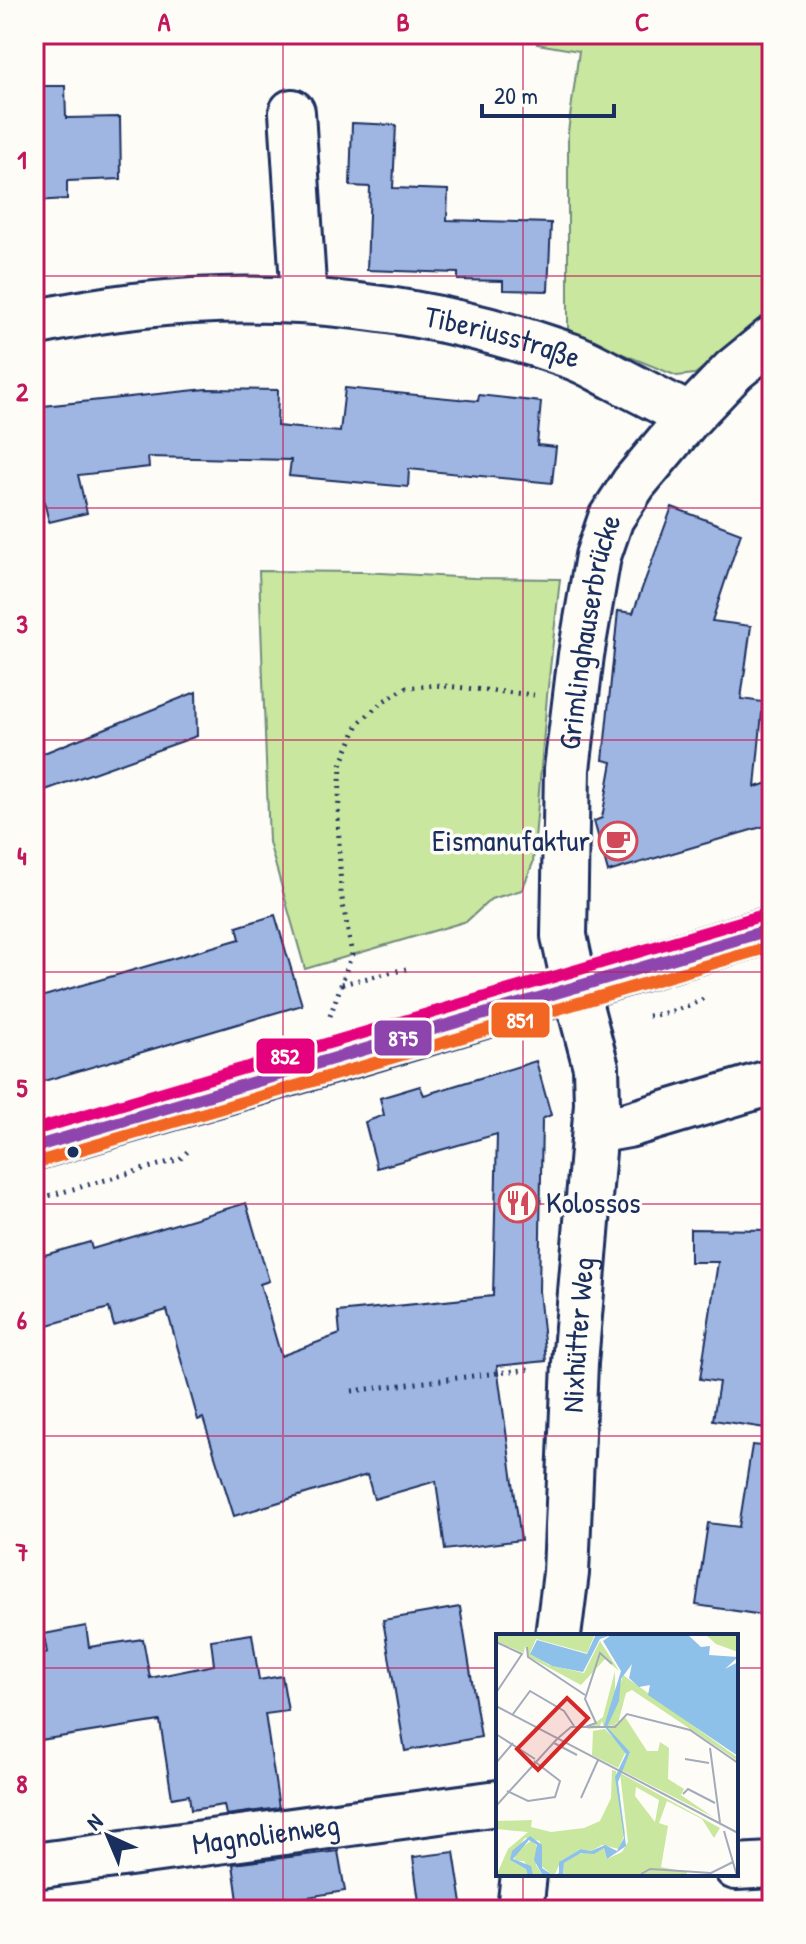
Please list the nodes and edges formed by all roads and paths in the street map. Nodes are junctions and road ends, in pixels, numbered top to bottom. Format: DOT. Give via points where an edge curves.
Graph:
graph roads {
  1 [pos="292,112"];
  2 [pos="304,300"];
  3 [pos="34,323"];
  4 [pos="772,339"];
  5 [pos="690,416"];
  6 [pos="547,696"];
  7 [pos="772,929"];
  8 [pos="406,969"];
  9 [pos="342,984"];
  10 [pos="575,987"];
  11 [pos="327,1024"];
  12 [pos="772,1082"];
  13 [pos="595,1131"];
  14 [pos="34,1147"];
  15 [pos="575,1363"];
  16 [pos="352,1391"];
  17 [pos="558,1634"];
  18 [pos="496,1803"];
  19 [pos="772,1865"];
  20 [pos="34,1866"];
  21 [pos="738,1867"];
  22 [pos="524,1876"];
  23 [pos="520,1910"];
  1 -- 2 [label="street"];
  2 -- 3 [label="street, Tiberiusstraße" via="199,300 86,311"];
  2 -- 5 [label="street, Tiberiusstraße" via="388,308 486,329 574,357"];
  4 -- 5 [label="street, Grimlinghauserbrücke"];
  5 -- 10 [label="street, Grimlinghauserbrücke" via="626,494 598,556 567,769 564,936"];
  6 -- 9 [label="path" via="435,685 406,688 358,724 340,778 341,893 352,954"];
  7 -- 10 [label="street"];
  8 -- 9 [label="path"];
  9 -- 11 [label="path"];
  10 -- 13 [label="street, Nixhütter Weg" via="596,1067"];
  10 -- 14 [label="street"];
  12 -- 13 [label="street"];
  13 -- 15 [label="street, Nixhütter Weg"];
  15 -- 16 [label="path"];
  15 -- 17 [label="street, Nixhütter Weg"];
  18 -- 20 [label="street, Magnolienweg"];
  19 -- 21 [label="street"];
  22 -- 23 [label="street"];
}
